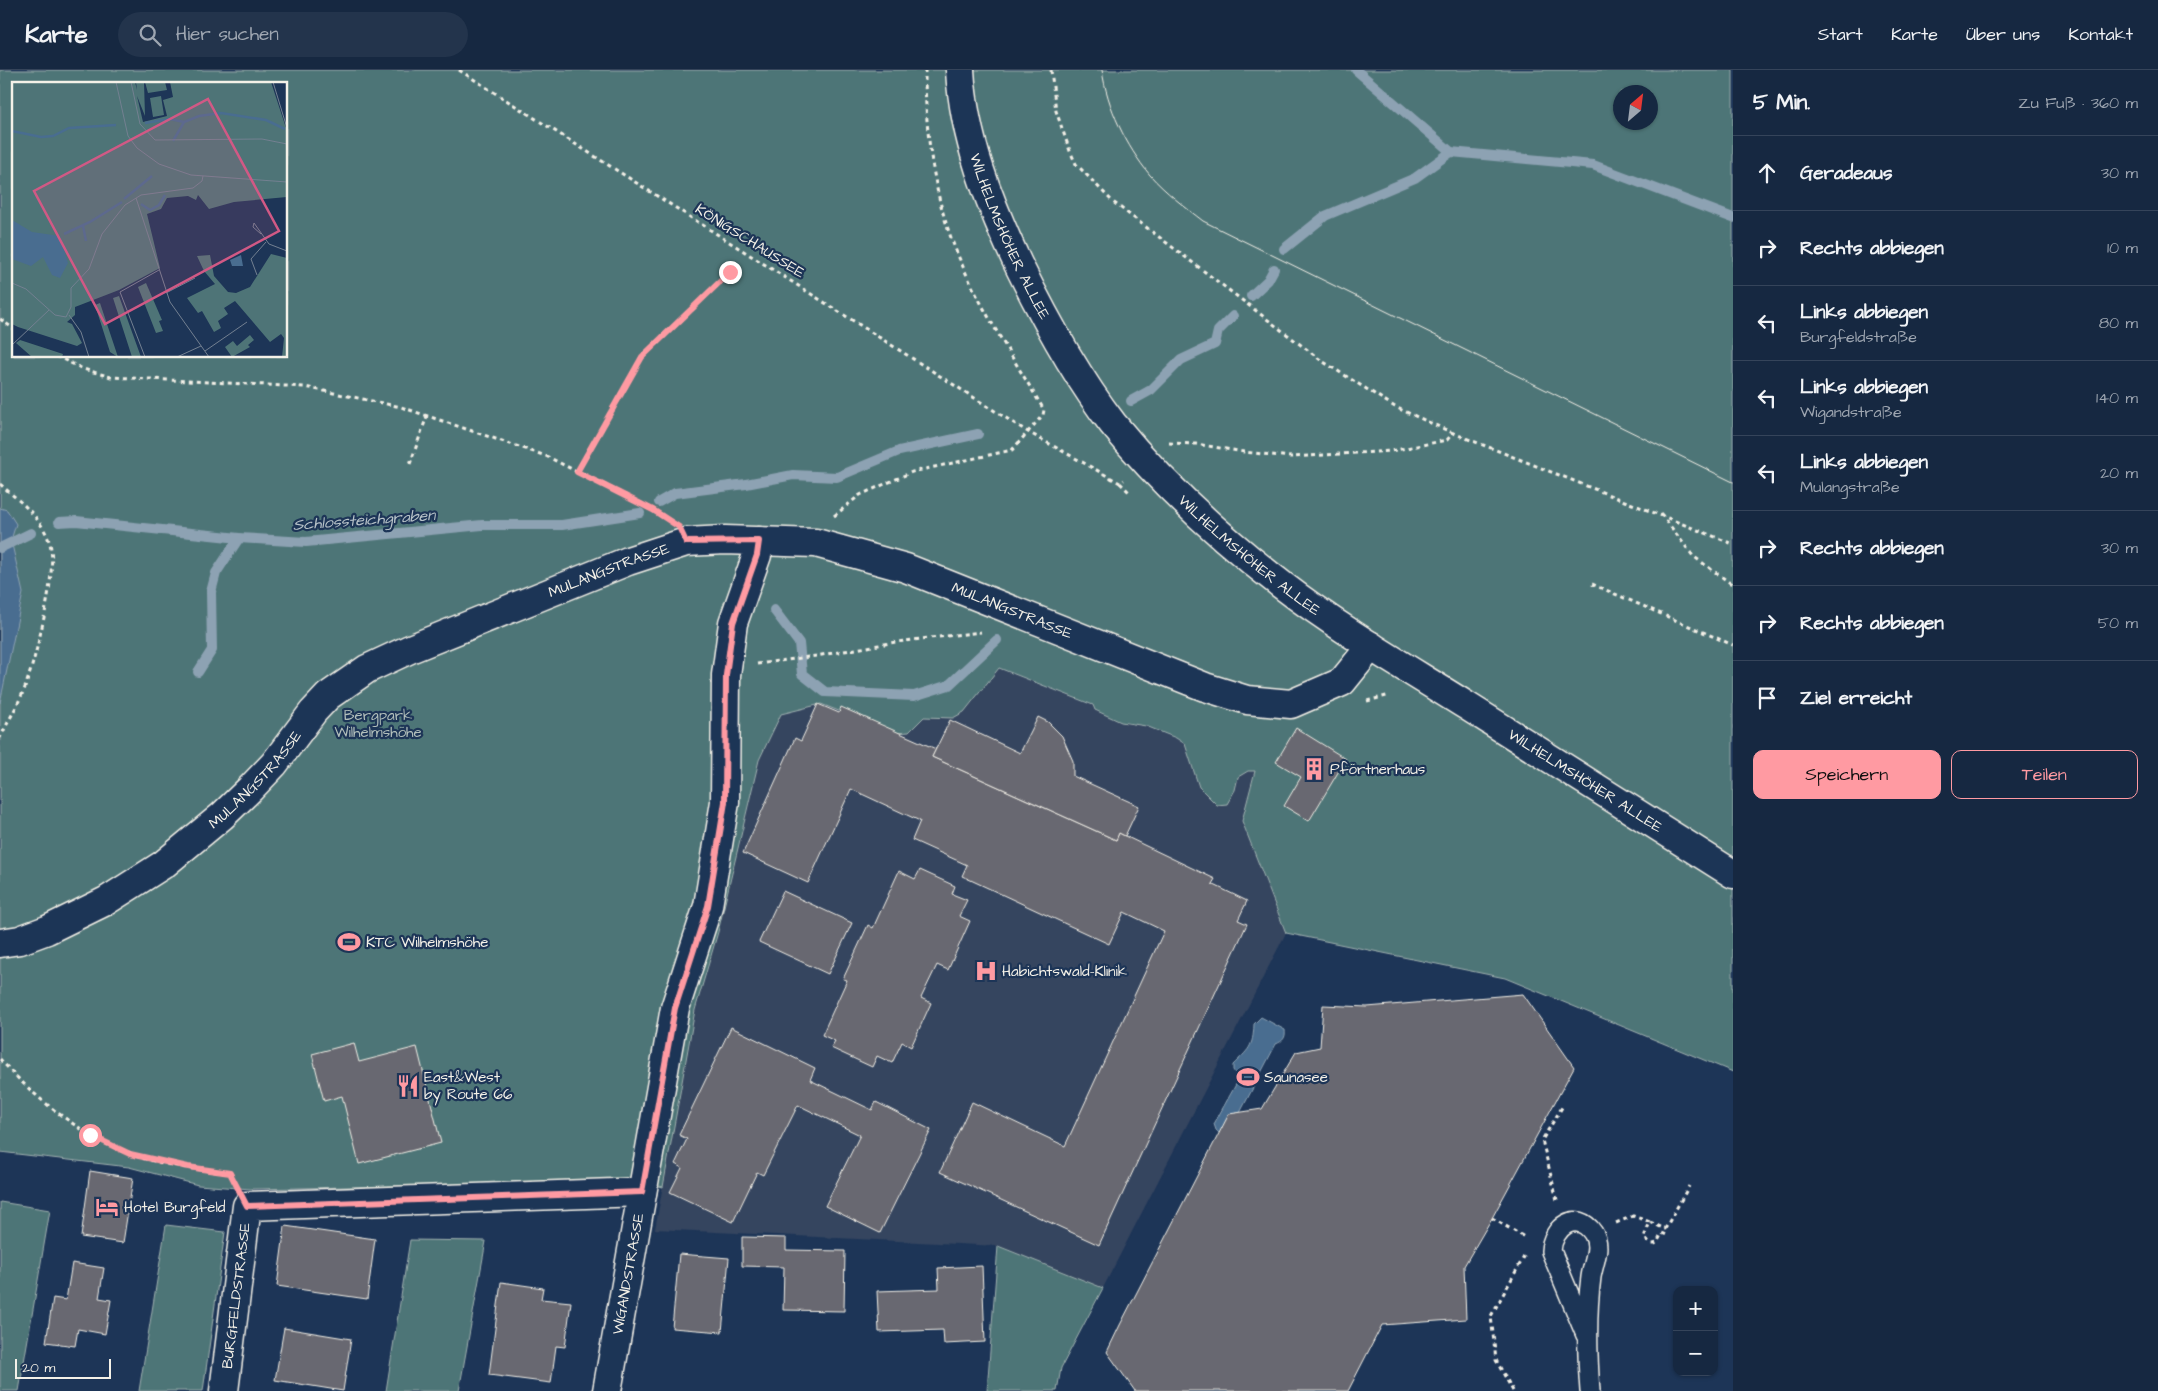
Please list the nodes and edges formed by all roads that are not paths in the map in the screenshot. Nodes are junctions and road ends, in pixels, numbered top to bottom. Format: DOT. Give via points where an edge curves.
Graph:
graph roads {
  1 [pos="960,70"];
  2 [pos="759,541"];
  3 [pos="1371,646"];
  4 [pos="1733,874"];
  5 [pos="0,943"];
  6 [pos="642,1192"];
  7 [pos="1586,1335"];
  8 [pos="224,1391"];
  9 [pos="607,1391"];
  10 [pos="1590,1391"];
  1 -- 3 [label="street, WILHELMSHÖHER ALLEE" via="961,94 974,156 1001,228 1033,295 1113,423 1184,500 1240,551 1283,586"];
  2 -- 3 [label="street, MULANGSTRASSE" via="816,543 906,568 1205,687 1246,700 1291,704 1342,682"];
  2 -- 5 [label="street, MULANGSTRASSE" via="686,542 628,561 367,669 328,696 250,789 164,864 106,901 48,930"];
  2 -- 6 [label="street, WIGANDSTRASSE" via="733,623 726,675 725,802 708,906 675,1008"];
  3 -- 4 [label="street, WILHELMSHÖHER ALLEE"];
  6 -- 8 [label="street, BURGFELDSTRASSE" via="247,1206"];
  6 -- 9 [label="street, WIGANDSTRASSE"];
  7 -- 7 [label="lane" via="1591,1277 1598,1244 1594,1233 1585,1225 1573,1222 1555,1233 1551,1252"];
  7 -- 10 [label="lane"];
}
